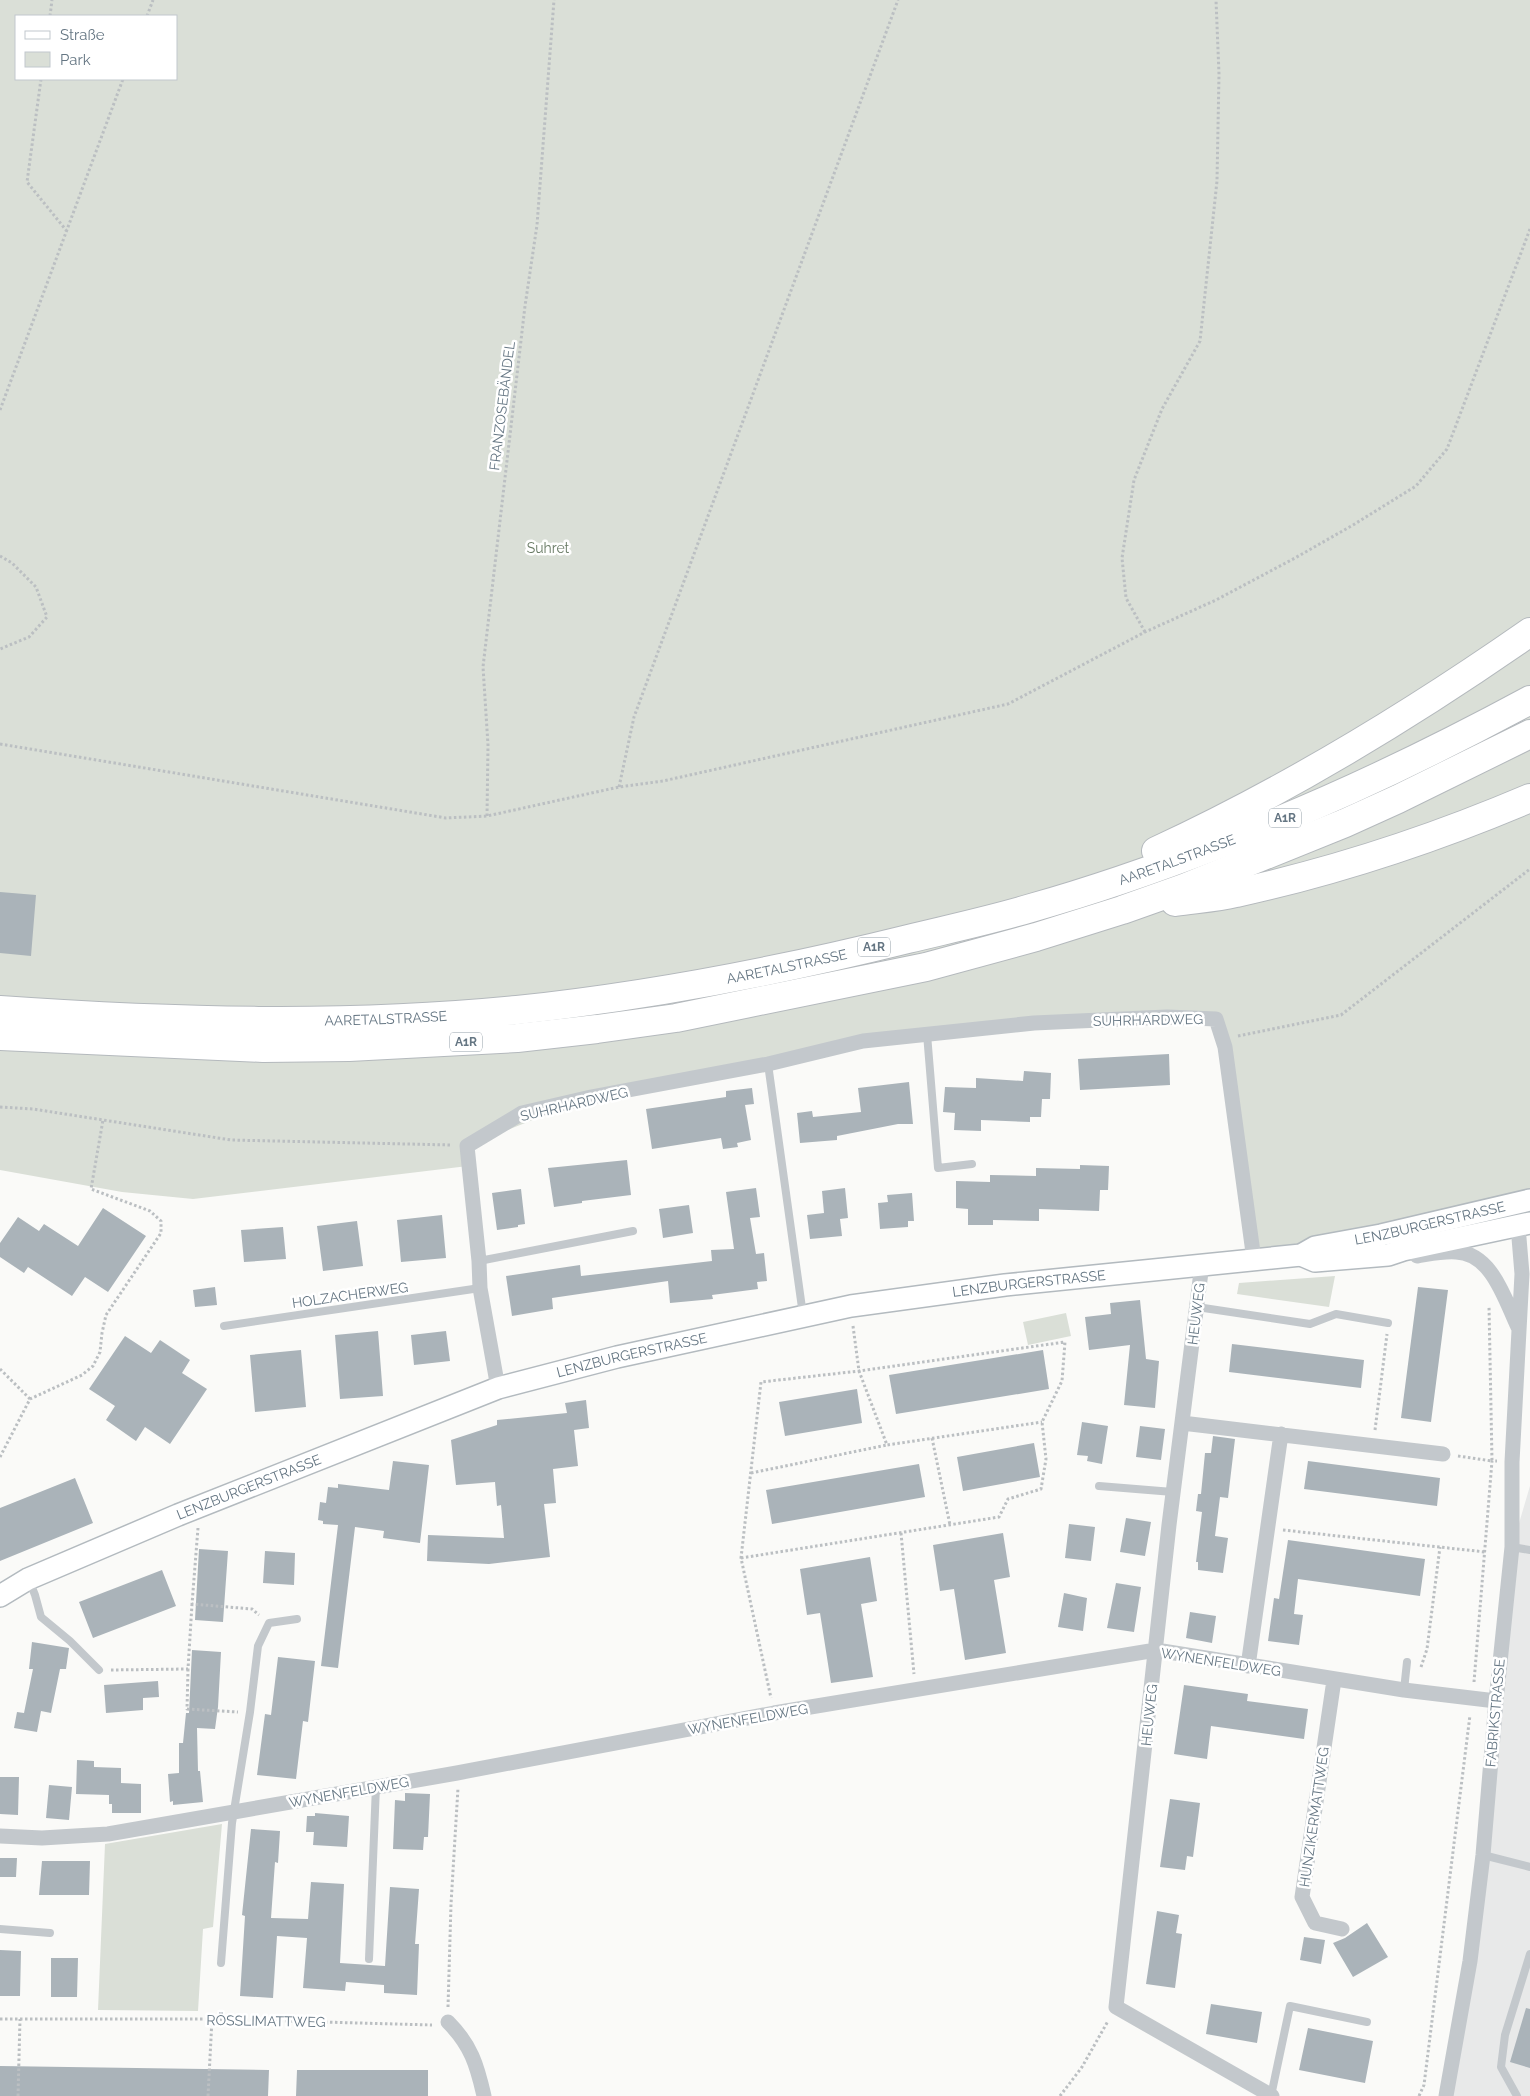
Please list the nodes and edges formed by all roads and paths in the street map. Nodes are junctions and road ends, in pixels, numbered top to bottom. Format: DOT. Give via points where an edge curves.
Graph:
graph roads {
  1 [pos="52,0"];
  2 [pos="153,0"];
  3 [pos="554,0"];
  4 [pos="898,0"];
  5 [pos="1216,0"];
  6 [pos="50,15"];
  7 [pos="147,15"];
  8 [pos="41,80"];
  9 [pos="123,80"];
  10 [pos="1530,229"];
  11 [pos="67,230"];
  12 [pos="0,410"];
  13 [pos="0,556"];
  14 [pos="1145,632"];
  15 [pos="1530,632"];
  16 [pos="0,649"];
  17 [pos="1530,700"];
  18 [pos="1530,734"];
  19 [pos="0,744"];
  20 [pos="620,787"];
  21 [pos="1530,798"];
  22 [pos="487,816"];
  23 [pos="1530,869"];
  24 [pos="1029,909"];
  25 [pos="1122,910"];
  26 [pos="0,1010"];
  27 [pos="927,1034"];
  28 [pos="0,1036"];
  29 [pos="1222,1038"];
  30 [pos="768,1064"];
  31 [pos="0,1107"];
  32 [pos="103,1120"];
  33 [pos="467,1146"];
  34 [pos="972,1164"];
  35 [pos="1522,1202"];
  36 [pos="1524,1225"];
  37 [pos="633,1232"];
  38 [pos="1301,1255"];
  39 [pos="1388,1255"];
  40 [pos="1254,1260"];
  41 [pos="480,1261"];
  42 [pos="1202,1264"];
  43 [pos="480,1288"];
  44 [pos="1489,1298"];
  45 [pos="1530,1301"];
  46 [pos="851,1306"];
  47 [pos="1197,1307"];
  48 [pos="803,1315"];
  49 [pos="1388,1323"];
  50 [pos="224,1326"];
  51 [pos="1518,1328"];
  52 [pos="0,1369"];
  53 [pos="858,1371"];
  54 [pos="498,1388"];
  55 [pos="30,1398"];
  56 [pos="1042,1422"];
  57 [pos="1182,1423"];
  58 [pos="1281,1434"];
  59 [pos="932,1438"];
  60 [pos="887,1445"];
  61 [pos="1373,1445"];
  62 [pos="1443,1454"];
  63 [pos="0,1457"];
  64 [pos="1492,1461"];
  65 [pos="1512,1462"];
  66 [pos="751,1473"];
  67 [pos="1099,1486"];
  68 [pos="1173,1492"];
  69 [pos="199,1507"];
  70 [pos="950,1525"];
  71 [pos="1268,1528"];
  72 [pos="901,1532"];
  73 [pos="1440,1547"];
  74 [pos="1512,1547"];
  75 [pos="1530,1550"];
  76 [pos="1484,1552"];
  77 [pos="741,1558"];
  78 [pos="28,1579"];
  79 [pos="0,1596"];
  80 [pos="192,1604"];
  81 [pos="297,1619"];
  82 [pos="269,1623"];
  83 [pos="1156,1650"];
  84 [pos="1407,1662"];
  85 [pos="1248,1666"];
  86 [pos="188,1669"];
  87 [pos="99,1670"];
  88 [pos="1334,1680"];
  89 [pos="916,1690"];
  90 [pos="1409,1691"];
  91 [pos="1472,1699"];
  92 [pos="1496,1701"];
  93 [pos="250,1712"];
  94 [pos="774,1713"];
  95 [pos="457,1773"];
  96 [pos="376,1786"];
  97 [pos="234,1812"];
  98 [pos="0,1836"];
  99 [pos="1483,1855"];
  100 [pos="1530,1867"];
  101 [pos="0,1929"];
  102 [pos="1342,1929"];
  103 [pos="50,1933"];
  104 [pos="1530,1954"];
  105 [pos="369,1959"];
  106 [pos="221,1963"];
  107 [pos="1116,2006"];
  108 [pos="0,2019"];
  109 [pos="20,2019"];
  110 [pos="212,2019"];
  111 [pos="448,2022"];
  112 [pos="1367,2022"];
  113 [pos="18,2096"];
  114 [pos="208,2096"];
  115 [pos="484,2096"];
  116 [pos="1060,2096"];
  117 [pos="1271,2096"];
  118 [pos="1419,2096"];
  119 [pos="1446,2096"];
  120 [pos="1518,2096"];
  1 -- 6 [label="path"];
  2 -- 7 [label="path"];
  3 -- 22 [label="path, FRANZOSEBÄNDEL" via="537,225 483,666 488,745"];
  4 -- 20 [label="path" via="634,717"];
  5 -- 14 [label="path" via="1219,74 1217,181 1200,341 1162,409 1134,480 1122,558 1126,598"];
  8 -- 11 [label="path" via="27,182"];
  9 -- 11 [label="path"];
  10 -- 14 [label="path" via="1447,449 1416,486 1295,558 1216,600"];
  11 -- 12 [label="path"];
  13 -- 16 [label="path" via="12,563 36,587 47,617 29,637"];
  14 -- 20 [label="path" via="1008,704 663,781"];
  15 -- 24 [label="highway" via="1379,732 1298,780 1181,839"];
  17 -- 24 [label="highway, AARETALSTRASSE / A1R" via="1466,734 1294,814 1146,872"];
  18 -- 25 [label="highway, AARETALSTRASSE / A1R" via="1345,823"];
  19 -- 22 [label="path" via="446,818"];
  20 -- 22 [label="path"];
  21 -- 25 [label="highway" via="1432,836 1343,865 1234,894"];
  23 -- 29 [label="path" via="1341,1015"];
  24 -- 26 [label="highway, AARETALSTRASSE / A1R" via="823,960 723,980 617,998 515,1010 337,1020 165,1020"];
  25 -- 28 [label="highway, AARETALSTRASSE / A1R" via="926,967 676,1018 597,1029 475,1041 339,1048 263,1048"];
  27 -- 29 [label="street, SUHRHARDWEG" via="1034,1023 1167,1017 1216,1020"];
  27 -- 30 [label="street, SUHRHARDWEG" via="863,1042"];
  27 -- 34 [label="lane" via="938,1168"];
  29 -- 40 [label="street, SUHRHARDWEG"];
  30 -- 33 [label="street, SUHRHARDWEG" via="522,1113"];
  30 -- 48 [label="lane"];
  31 -- 32 [label="path"];
  32 -- 33 [label="path" via="231,1140"];
  32 -- 55 [label="path" via="91,1189 150,1211 161,1221 161,1233 106,1316 100,1352 94,1366 82,1376"];
  33 -- 41 [label="street"];
  35 -- 36 [label="main road"];
  35 -- 38 [label="main road, LENZBURGERSTRASSE" via="1315,1247"];
  36 -- 39 [label="main road, LENZBURGERSTRASSE"];
  36 -- 51 [label="street, FABRIKSTRASSE"];
  37 -- 41 [label="lane"];
  38 -- 39 [label="main road, LENZBURGERSTRASSE" via="1315,1261"];
  38 -- 40 [label="main road, LENZBURGERSTRASSE"];
  39 -- 51 [label="street, FABRIKSTRASSE" via="1405,1257 1457,1252 1472,1255 1485,1264"];
  40 -- 42 [label="main road, LENZBURGERSTRASSE"];
  41 -- 43 [label="street"];
  42 -- 46 [label="main road, LENZBURGERSTRASSE" via="1005,1285"];
  42 -- 47 [label="street, HEUWEG"];
  43 -- 50 [label="lane, HOLZACHERWEG"];
  43 -- 54 [label="street"];
  44 -- 64 [label="path"];
  45 -- 51 [label="street, FABRIKSTRASSE"];
  46 -- 48 [label="main road, LENZBURGERSTRASSE"];
  46 -- 53 [label="path"];
  47 -- 49 [label="lane" via="1310,1324 1336,1314"];
  47 -- 57 [label="street, HEUWEG"];
  48 -- 54 [label="main road, LENZBURGERSTRASSE"];
  49 -- 61 [label="path"];
  51 -- 65 [label="street, FABRIKSTRASSE"];
  52 -- 55 [label="path"];
  53 -- 56 [label="path" via="1065,1342 1062,1381"];
  53 -- 60 [label="path"];
  53 -- 66 [label="path" via="761,1382"];
  54 -- 69 [label="main road, LENZBURGERSTRASSE"];
  55 -- 63 [label="path"];
  56 -- 59 [label="path"];
  56 -- 70 [label="path" via="1046,1459 1041,1489 1008,1499 999,1517"];
  57 -- 58 [label="street"];
  57 -- 68 [label="street, HEUWEG"];
  58 -- 61 [label="street"];
  58 -- 71 [label="street"];
  59 -- 60 [label="path"];
  59 -- 70 [label="path"];
  60 -- 66 [label="path"];
  61 -- 62 [label="street"];
  62 -- 64 [label="path"];
  64 -- 65 [label="path"];
  64 -- 76 [label="path"];
  65 -- 74 [label="street, FABRIKSTRASSE"];
  66 -- 77 [label="path"];
  67 -- 68 [label="lane"];
  68 -- 83 [label="street, HEUWEG"];
  69 -- 78 [label="main road, LENZBURGERSTRASSE"];
  69 -- 80 [label="path"];
  70 -- 72 [label="path"];
  71 -- 73 [label="path"];
  71 -- 85 [label="street"];
  72 -- 77 [label="path"];
  72 -- 89 [label="path"];
  73 -- 76 [label="path"];
  73 -- 90 [label="path" via="1428,1649"];
  74 -- 75 [label="lane"];
  74 -- 92 [label="street, FABRIKSTRASSE"];
  76 -- 91 [label="path"];
  77 -- 94 [label="path"];
  78 -- 79 [label="main road, LENZBURGERSTRASSE"];
  78 -- 87 [label="lane" via="41,1617"];
  80 -- 82 [label="path" via="252,1609"];
  80 -- 86 [label="path"];
  81 -- 82 [label="lane"];
  82 -- 93 [label="lane" via="258,1646"];
  83 -- 85 [label="street, WYNENFELDWEG"];
  83 -- 89 [label="street, WYNENFELDWEG"];
  83 -- 107 [label="street, HEUWEG"];
  84 -- 90 [label="lane"];
  85 -- 88 [label="street, WYNENFELDWEG"];
  86 -- 87 [label="path"];
  86 -- 93 [label="path" via="187,1709"];
  88 -- 90 [label="street, WYNENFELDWEG"];
  88 -- 102 [label="street, HUNZIKERMATTWEG" via="1302,1896 1315,1923"];
  89 -- 94 [label="street, WYNENFELDWEG"];
  90 -- 91 [label="street, WYNENFELDWEG"];
  91 -- 92 [label="street, WYNENFELDWEG"];
  91 -- 118 [label="path" via="1424,2085"];
  92 -- 99 [label="street, FABRIKSTRASSE"];
  93 -- 97 [label="lane"];
  94 -- 95 [label="street, WYNENFELDWEG"];
  95 -- 96 [label="street, WYNENFELDWEG"];
  95 -- 111 [label="path"];
  96 -- 97 [label="street, WYNENFELDWEG"];
  96 -- 105 [label="lane"];
  97 -- 98 [label="street, WYNENFELDWEG" via="108,1834 42,1838"];
  97 -- 106 [label="lane"];
  99 -- 100 [label="lane"];
  99 -- 119 [label="street, FABRIKSTRASSE" via="1470,1961"];
  101 -- 103 [label="lane"];
  104 -- 120 [label="lane" via="1505,2035 1501,2067"];
  107 -- 116 [label="path" via="1082,2067"];
  107 -- 117 [label="street"];
  108 -- 109 [label="path, RÖSSLIMATTWEG"];
  109 -- 110 [label="path, RÖSSLIMATTWEG"];
  109 -- 113 [label="path"];
  110 -- 111 [label="path, RÖSSLIMATTWEG" via="432,2025"];
  110 -- 114 [label="path"];
  111 -- 115 [label="street" via="471,2051"];
  112 -- 117 [label="lane" via="1290,2006"];
}
